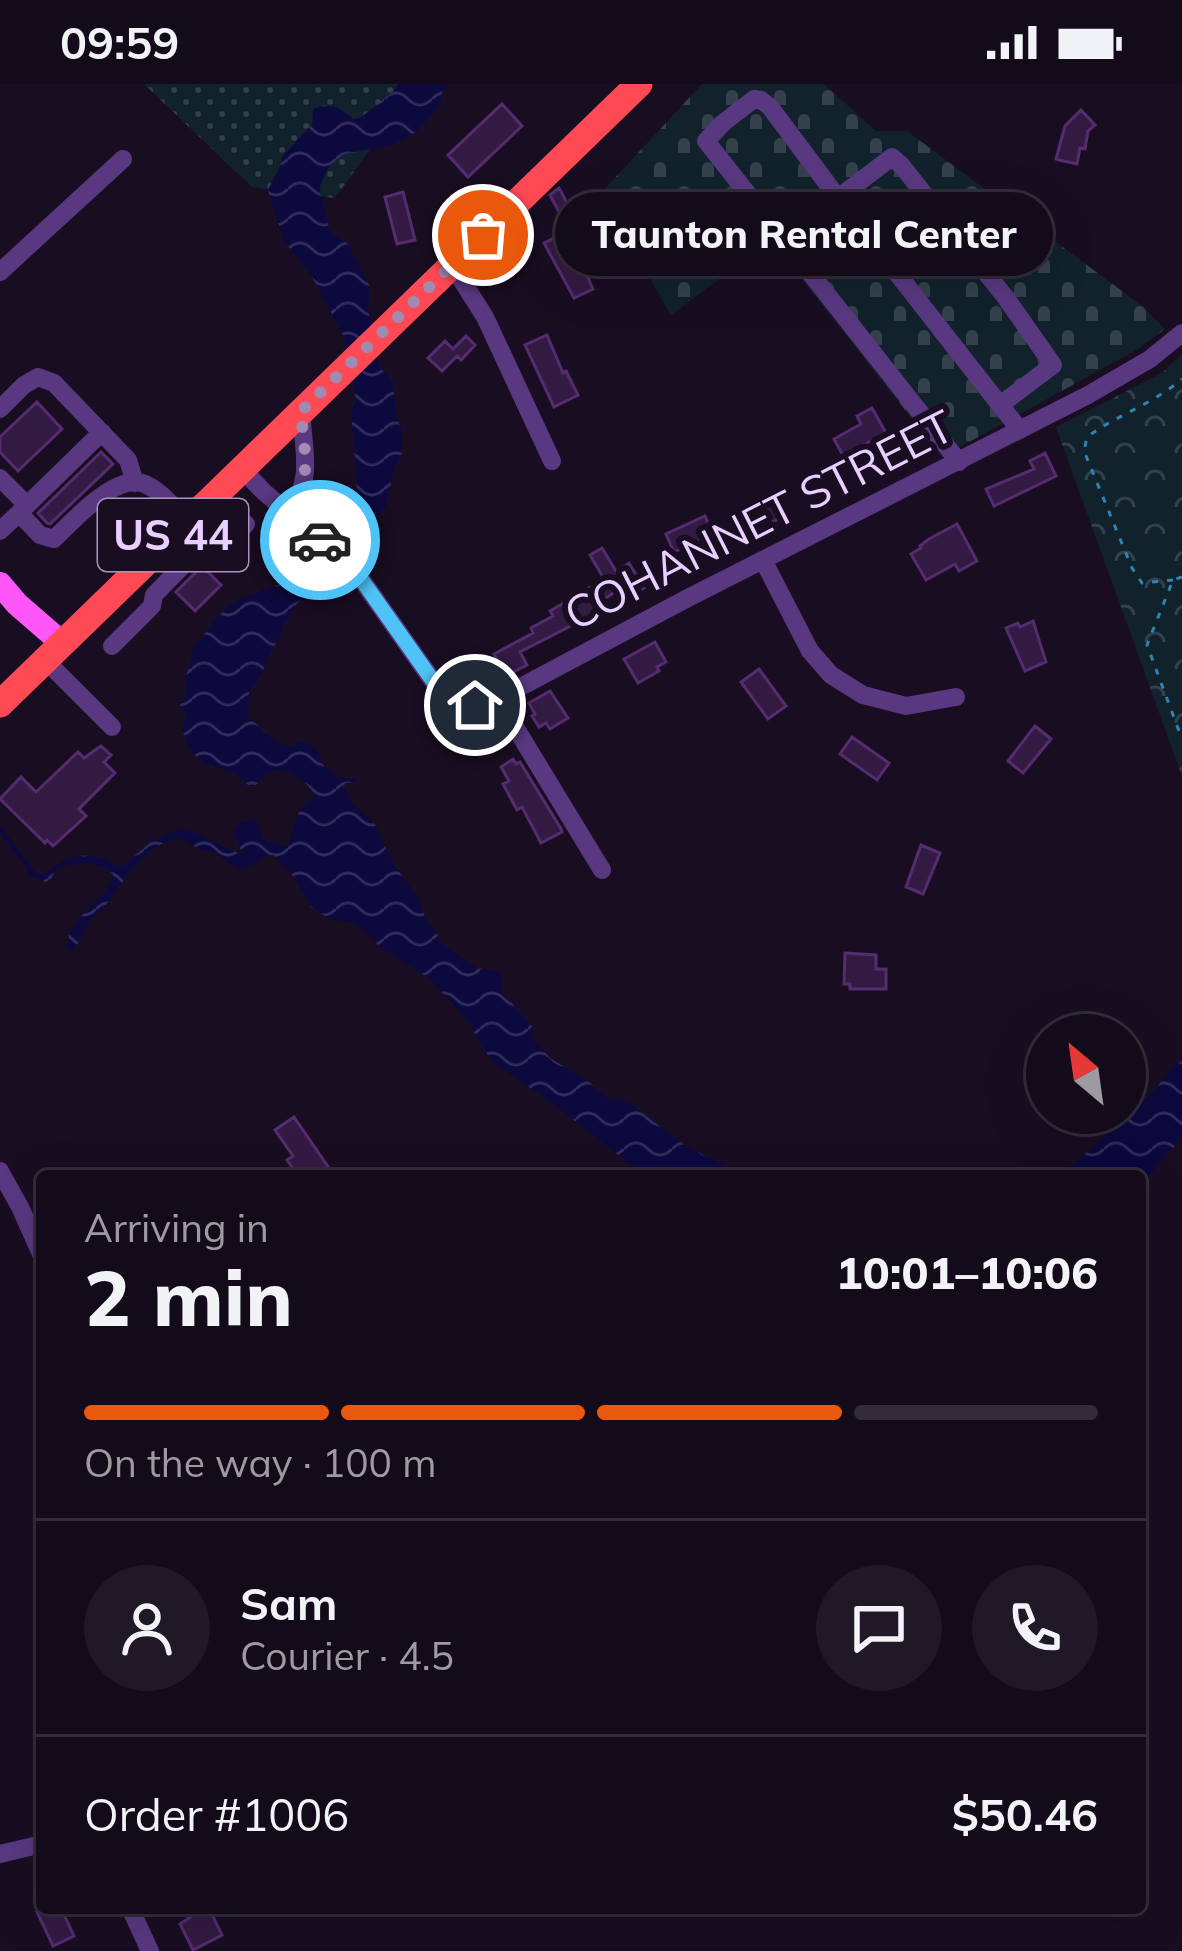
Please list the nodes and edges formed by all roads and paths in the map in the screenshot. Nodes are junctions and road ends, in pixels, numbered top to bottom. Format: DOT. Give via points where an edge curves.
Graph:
graph roads {
  1 [pos="639,84"];
  2 [pos="123,159"];
  3 [pos="838,198"];
  4 [pos="785,241"];
  5 [pos="452,265"];
  6 [pos="0,272"];
  7 [pos="1182,334"];
  8 [pos="1182,379"];
  9 [pos="1000,405"];
  10 [pos="0,409"];
  11 [pos="301,411"];
  12 [pos="1020,430"];
  13 [pos="102,432"];
  14 [pos="552,461"];
  15 [pos="959,462"];
  16 [pos="242,468"];
  17 [pos="0,478"];
  18 [pos="135,483"];
  19 [pos="23,509"];
  20 [pos="296,520"];
  21 [pos="246,524"];
  22 [pos="0,531"];
  23 [pos="190,532"];
  24 [pos="763,560"];
  25 [pos="1182,578"];
  26 [pos="1173,580"];
  27 [pos="0,584"];
  28 [pos="108,598"];
  29 [pos="134,625"];
  30 [pos="112,646"];
  31 [pos="53,651"];
  32 [pos="956,698"];
  33 [pos="498,700"];
  34 [pos="0,704"];
  35 [pos="112,728"];
  36 [pos="1182,740"];
  37 [pos="602,869"];
  38 [pos="0,1171"];
  39 [pos="36,1243"];
  40 [pos="36,1846"];
  41 [pos="0,1855"];
  42 [pos="133,1914"];
  43 [pos="150,1951"];
  1 -- 5 [label="highway, US 44"];
  2 -- 6 [label="street"];
  3 -- 4 [label="street"];
  3 -- 4 [label="street" via="761,100 723,123 708,146"];
  3 -- 9 [label="street"];
  3 -- 9 [label="street" via="892,157 1006,298 1053,364"];
  4 -- 15 [label="street"];
  5 -- 11 [label="highway, US 44"];
  5 -- 14 [label="street"];
  7 -- 12 [label="street, COHANNET STREET"];
  8 -- 26 [label="path" via="1096,430 1084,451 1142,583"];
  9 -- 12 [label="street"];
  10 -- 13 [label="street" via="38,377"];
  11 -- 16 [label="highway, US 44"];
  11 -- 20 [label="street" via="306,477"];
  12 -- 15 [label="street, COHANNET STREET"];
  13 -- 18 [label="street" via="128,460"];
  13 -- 19 [label="street"];
  15 -- 24 [label="street, COHANNET STREET"];
  16 -- 20 [label="street"];
  16 -- 23 [label="highway, US 44"];
  17 -- 19 [label="street"];
  18 -- 19 [label="street" via="107,492 54,539 40,535"];
  18 -- 23 [label="street" via="159,493"];
  19 -- 22 [label="street"];
  20 -- 33 [label="street" via="349,565 445,698 462,706"];
  21 -- 23 [label="street" via="212,557"];
  23 -- 28 [label="highway, US 44"];
  23 -- 29 [label="street"];
  24 -- 32 [label="street" via="831,675 863,695 906,706"];
  24 -- 33 [label="street, COHANNET STREET"];
  25 -- 26 [label="path"];
  26 -- 36 [label="path" via="1147,645"];
  27 -- 31 [label="main road"];
  28 -- 29 [label="street"];
  28 -- 31 [label="highway, US 44"];
  29 -- 30 [label="street"];
  31 -- 34 [label="highway, US 44"];
  31 -- 35 [label="street"];
  33 -- 37 [label="street"];
  38 -- 39 [label="street"];
  40 -- 41 [label="street"];
  42 -- 43 [label="street"];
}
